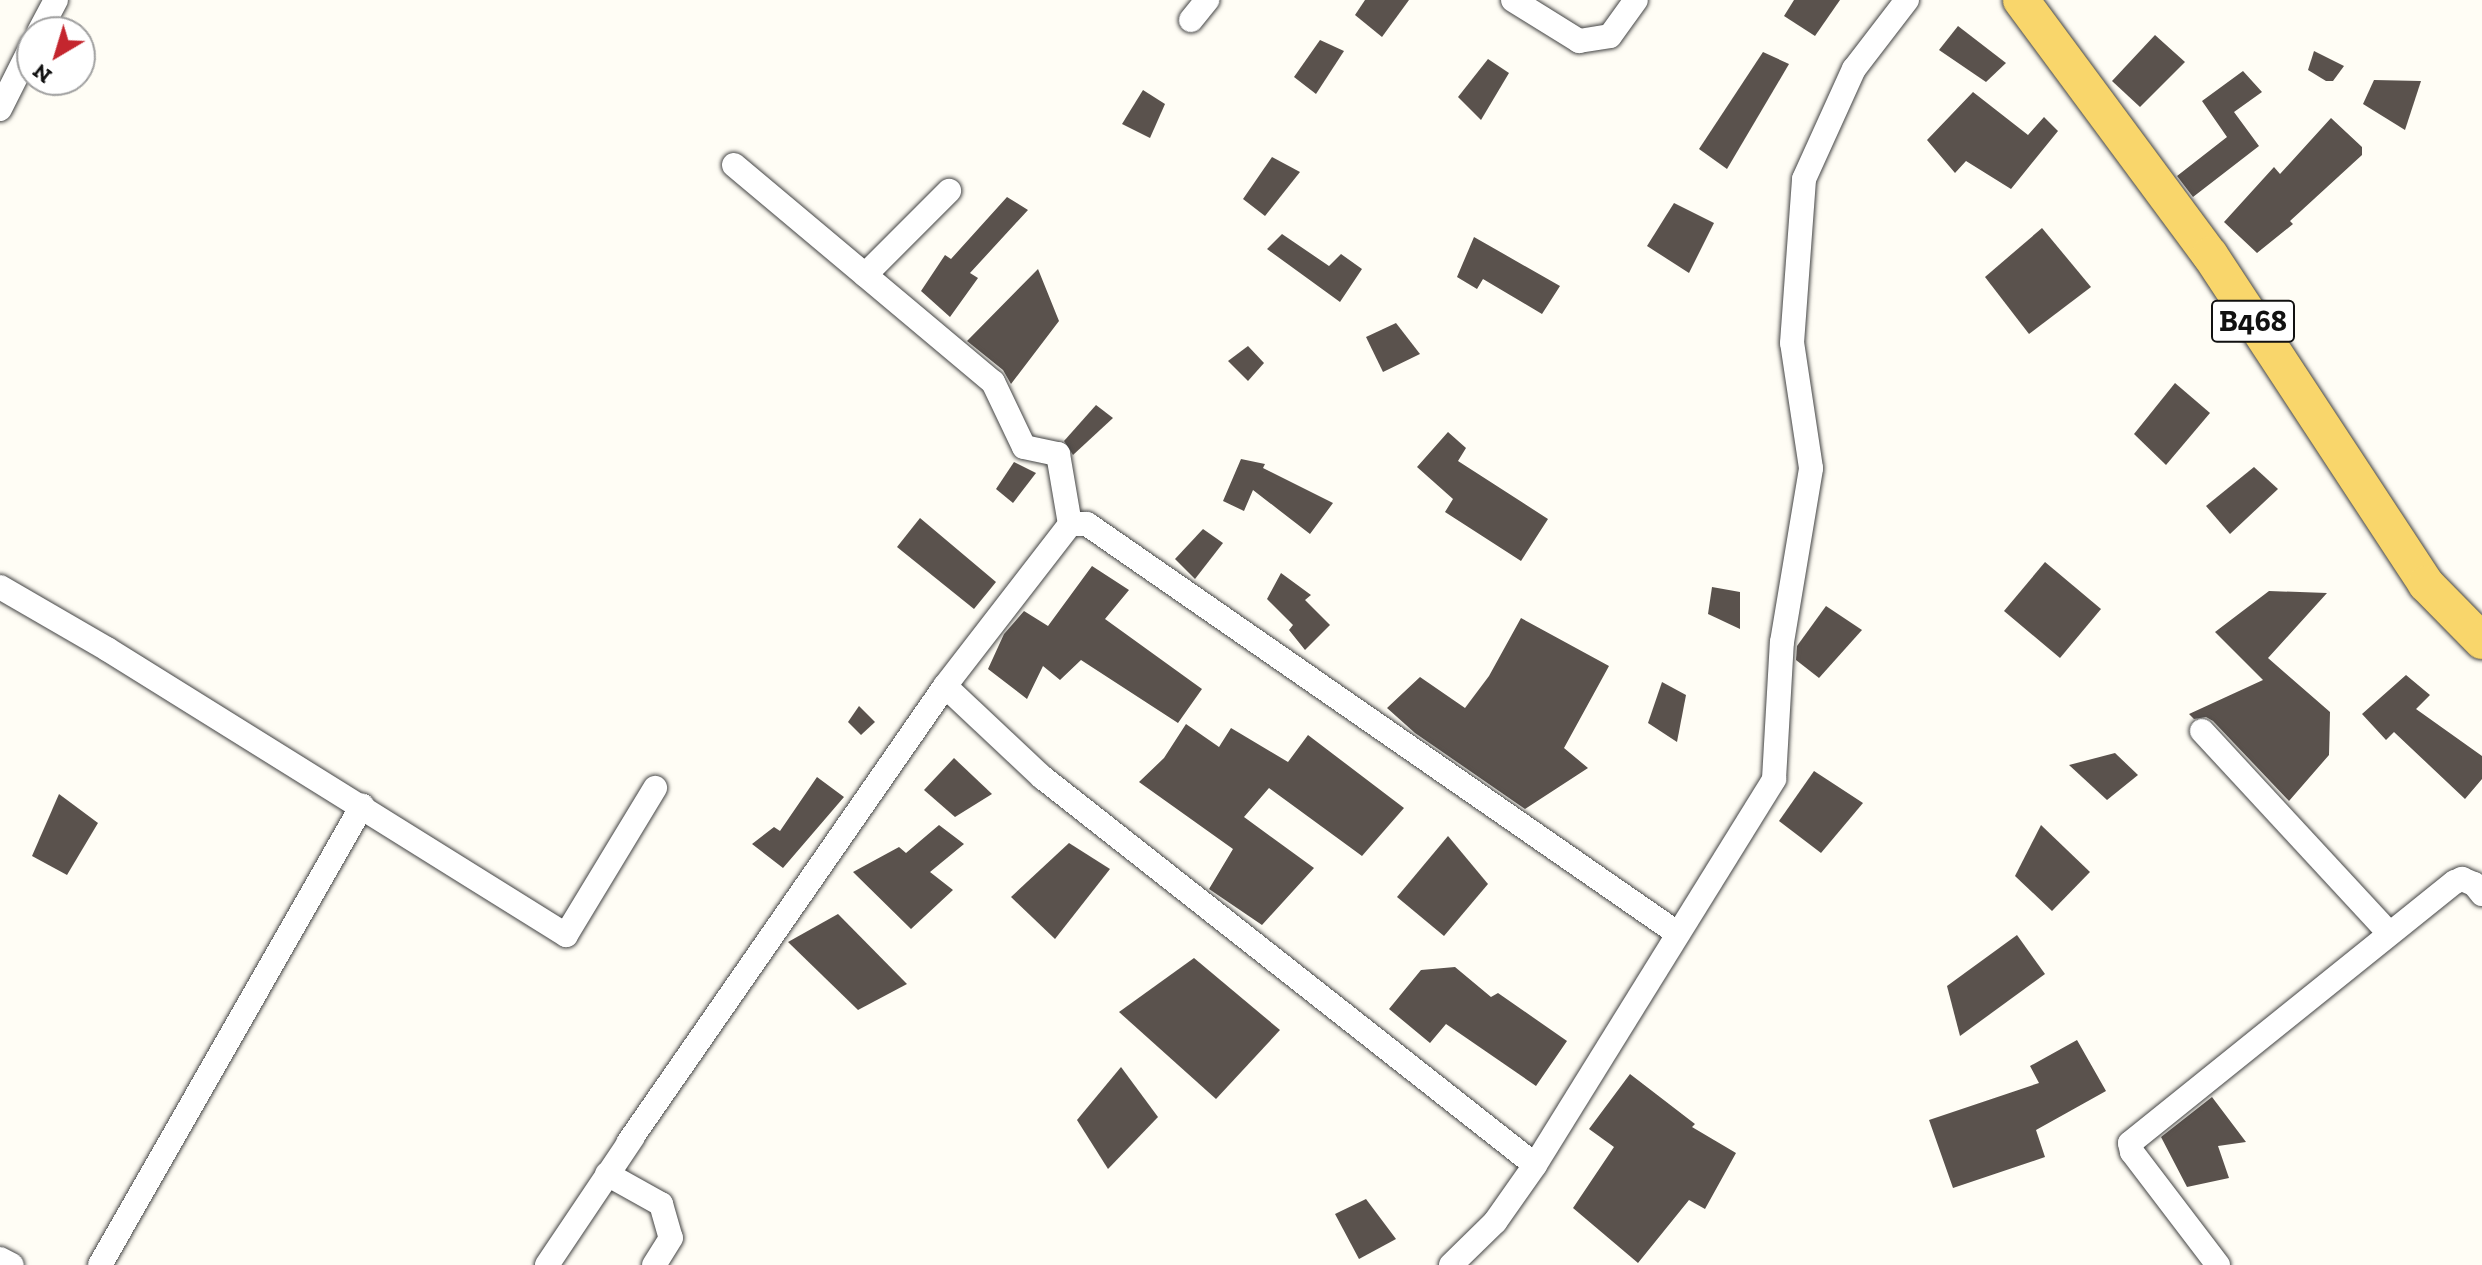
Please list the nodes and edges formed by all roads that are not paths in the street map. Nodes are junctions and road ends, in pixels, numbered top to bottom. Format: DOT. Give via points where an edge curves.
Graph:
graph roads {
  1 [pos="1207,0"];
  2 [pos="1513,0"];
  3 [pos="1636,0"];
  4 [pos="1907,0"];
  5 [pos="2021,0"];
  6 [pos="1191,20"];
  7 [pos="16,77"];
  8 [pos="0,109"];
  9 [pos="734,165"];
  10 [pos="949,191"];
  11 [pos="865,275"];
  12 [pos="1070,524"];
  13 [pos="0,587"];
  14 [pos="2482,641"];
  15 [pos="945,686"];
  16 [pos="2202,731"];
  17 [pos="655,788"];
  18 [pos="362,806"];
  19 [pos="2482,894"];
  20 [pos="1677,933"];
  21 [pos="2389,933"];
  22 [pos="1535,1165"];
  23 [pos="607,1174"];
  24 [pos="0,1259"];
  25 [pos="12,1265"];
  26 [pos="100,1265"];
  27 [pos="547,1265"];
  28 [pos="654,1265"];
  29 [pos="1451,1265"];
  30 [pos="2218,1265"];
  1 -- 6 [label="street"];
  2 -- 3 [label="street" via="1579,41 1610,36"];
  4 -- 20 [label="street" via="1854,69 1804,179 1792,343 1811,468 1782,642 1774,779"];
  5 -- 14 [label="main road, B468" via="2210,255 2426,584"];
  7 -- 8 [label="street"];
  9 -- 11 [label="street"];
  10 -- 11 [label="street"];
  11 -- 12 [label="street" via="993,382 1024,447 1058,454"];
  12 -- 15 [label="street"];
  12 -- 20 [label="street" via="1087,524"];
  13 -- 18 [label="street"];
  15 -- 22 [label="street" via="1042,777"];
  15 -- 23 [label="street"];
  16 -- 21 [label="street"];
  17 -- 18 [label="street" via="566,935"];
  18 -- 26 [label="street"];
  19 -- 21 [label="street" via="2462,879"];
  20 -- 22 [label="street"];
  21 -- 30 [label="street" via="2130,1143"];
  22 -- 29 [label="street" via="1495,1222"];
  23 -- 27 [label="street"];
  23 -- 28 [label="street" via="661,1204 671,1238"];
  24 -- 25 [label="street"];
}
